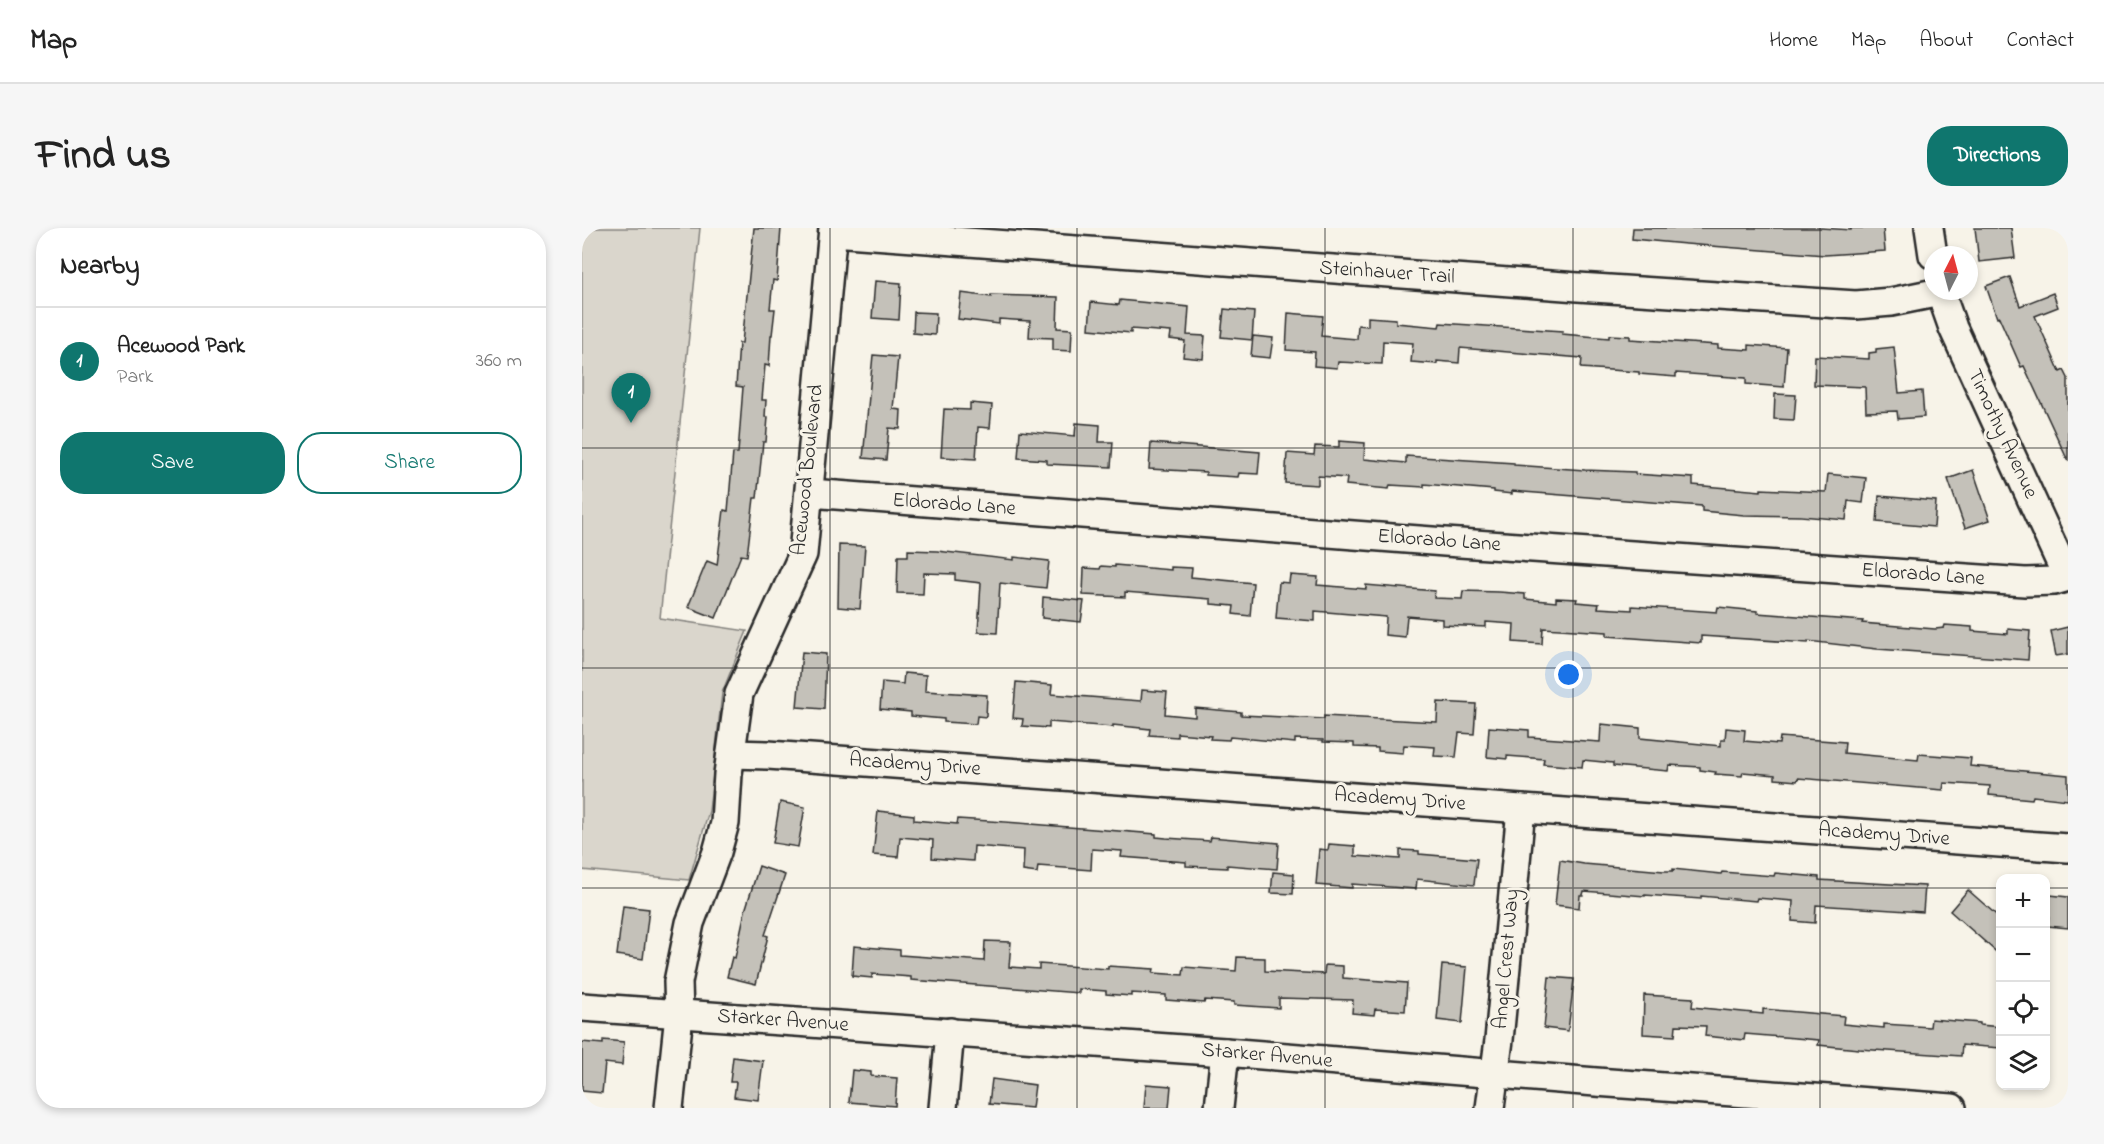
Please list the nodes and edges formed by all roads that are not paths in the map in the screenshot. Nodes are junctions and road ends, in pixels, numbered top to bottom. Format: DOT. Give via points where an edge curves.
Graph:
graph roads {
  1 [pos="1929,228"];
  2 [pos="833,230"];
  3 [pos="1932,246"];
  4 [pos="1924,295"];
  5 [pos="1943,300"];
  6 [pos="810,494"];
  7 [pos="2067,577"];
  8 [pos="731,754"];
  9 [pos="1521,809"];
  10 [pos="2068,848"];
  11 [pos="582,1007"];
  12 [pos="679,1015"];
  13 [pos="950,1032"];
  14 [pos="1225,1052"];
  15 [pos="1495,1073"];
  16 [pos="669,1108"];
  17 [pos="943,1108"];
  18 [pos="1219,1108"];
  19 [pos="1490,1108"];
  20 [pos="1952,1108"];
  1 -- 3 [label="street"];
  2 -- 4 [label="street, Steinhauer Trail" via="1856,305"];
  2 -- 6 [label="street, Acewood Boulevard"];
  5 -- 7 [label="street, Timothy Avenue"];
  6 -- 7 [label="street, Eldorado Lane" via="2013,581 2054,581"];
  6 -- 8 [label="street, Acewood Boulevard" via="803,554 739,694"];
  8 -- 9 [label="street, Academy Drive"];
  8 -- 12 [label="street, Acewood Boulevard" via="725,823 690,923 678,982"];
  9 -- 10 [label="street, Academy Drive"];
  9 -- 15 [label="street, Angel Crest Way"];
  11 -- 12 [label="street, Starker Avenue"];
  12 -- 13 [label="street, Starker Avenue"];
  12 -- 16 [label="street, Acewood Boulevard"];
  13 -- 14 [label="street, Starker Avenue"];
  13 -- 17 [label="street"];
  14 -- 15 [label="street, Starker Avenue"];
  14 -- 18 [label="street"];
  15 -- 19 [label="street, Angel Crest Way"];
  15 -- 20 [label="street, Starker Avenue"];
}
